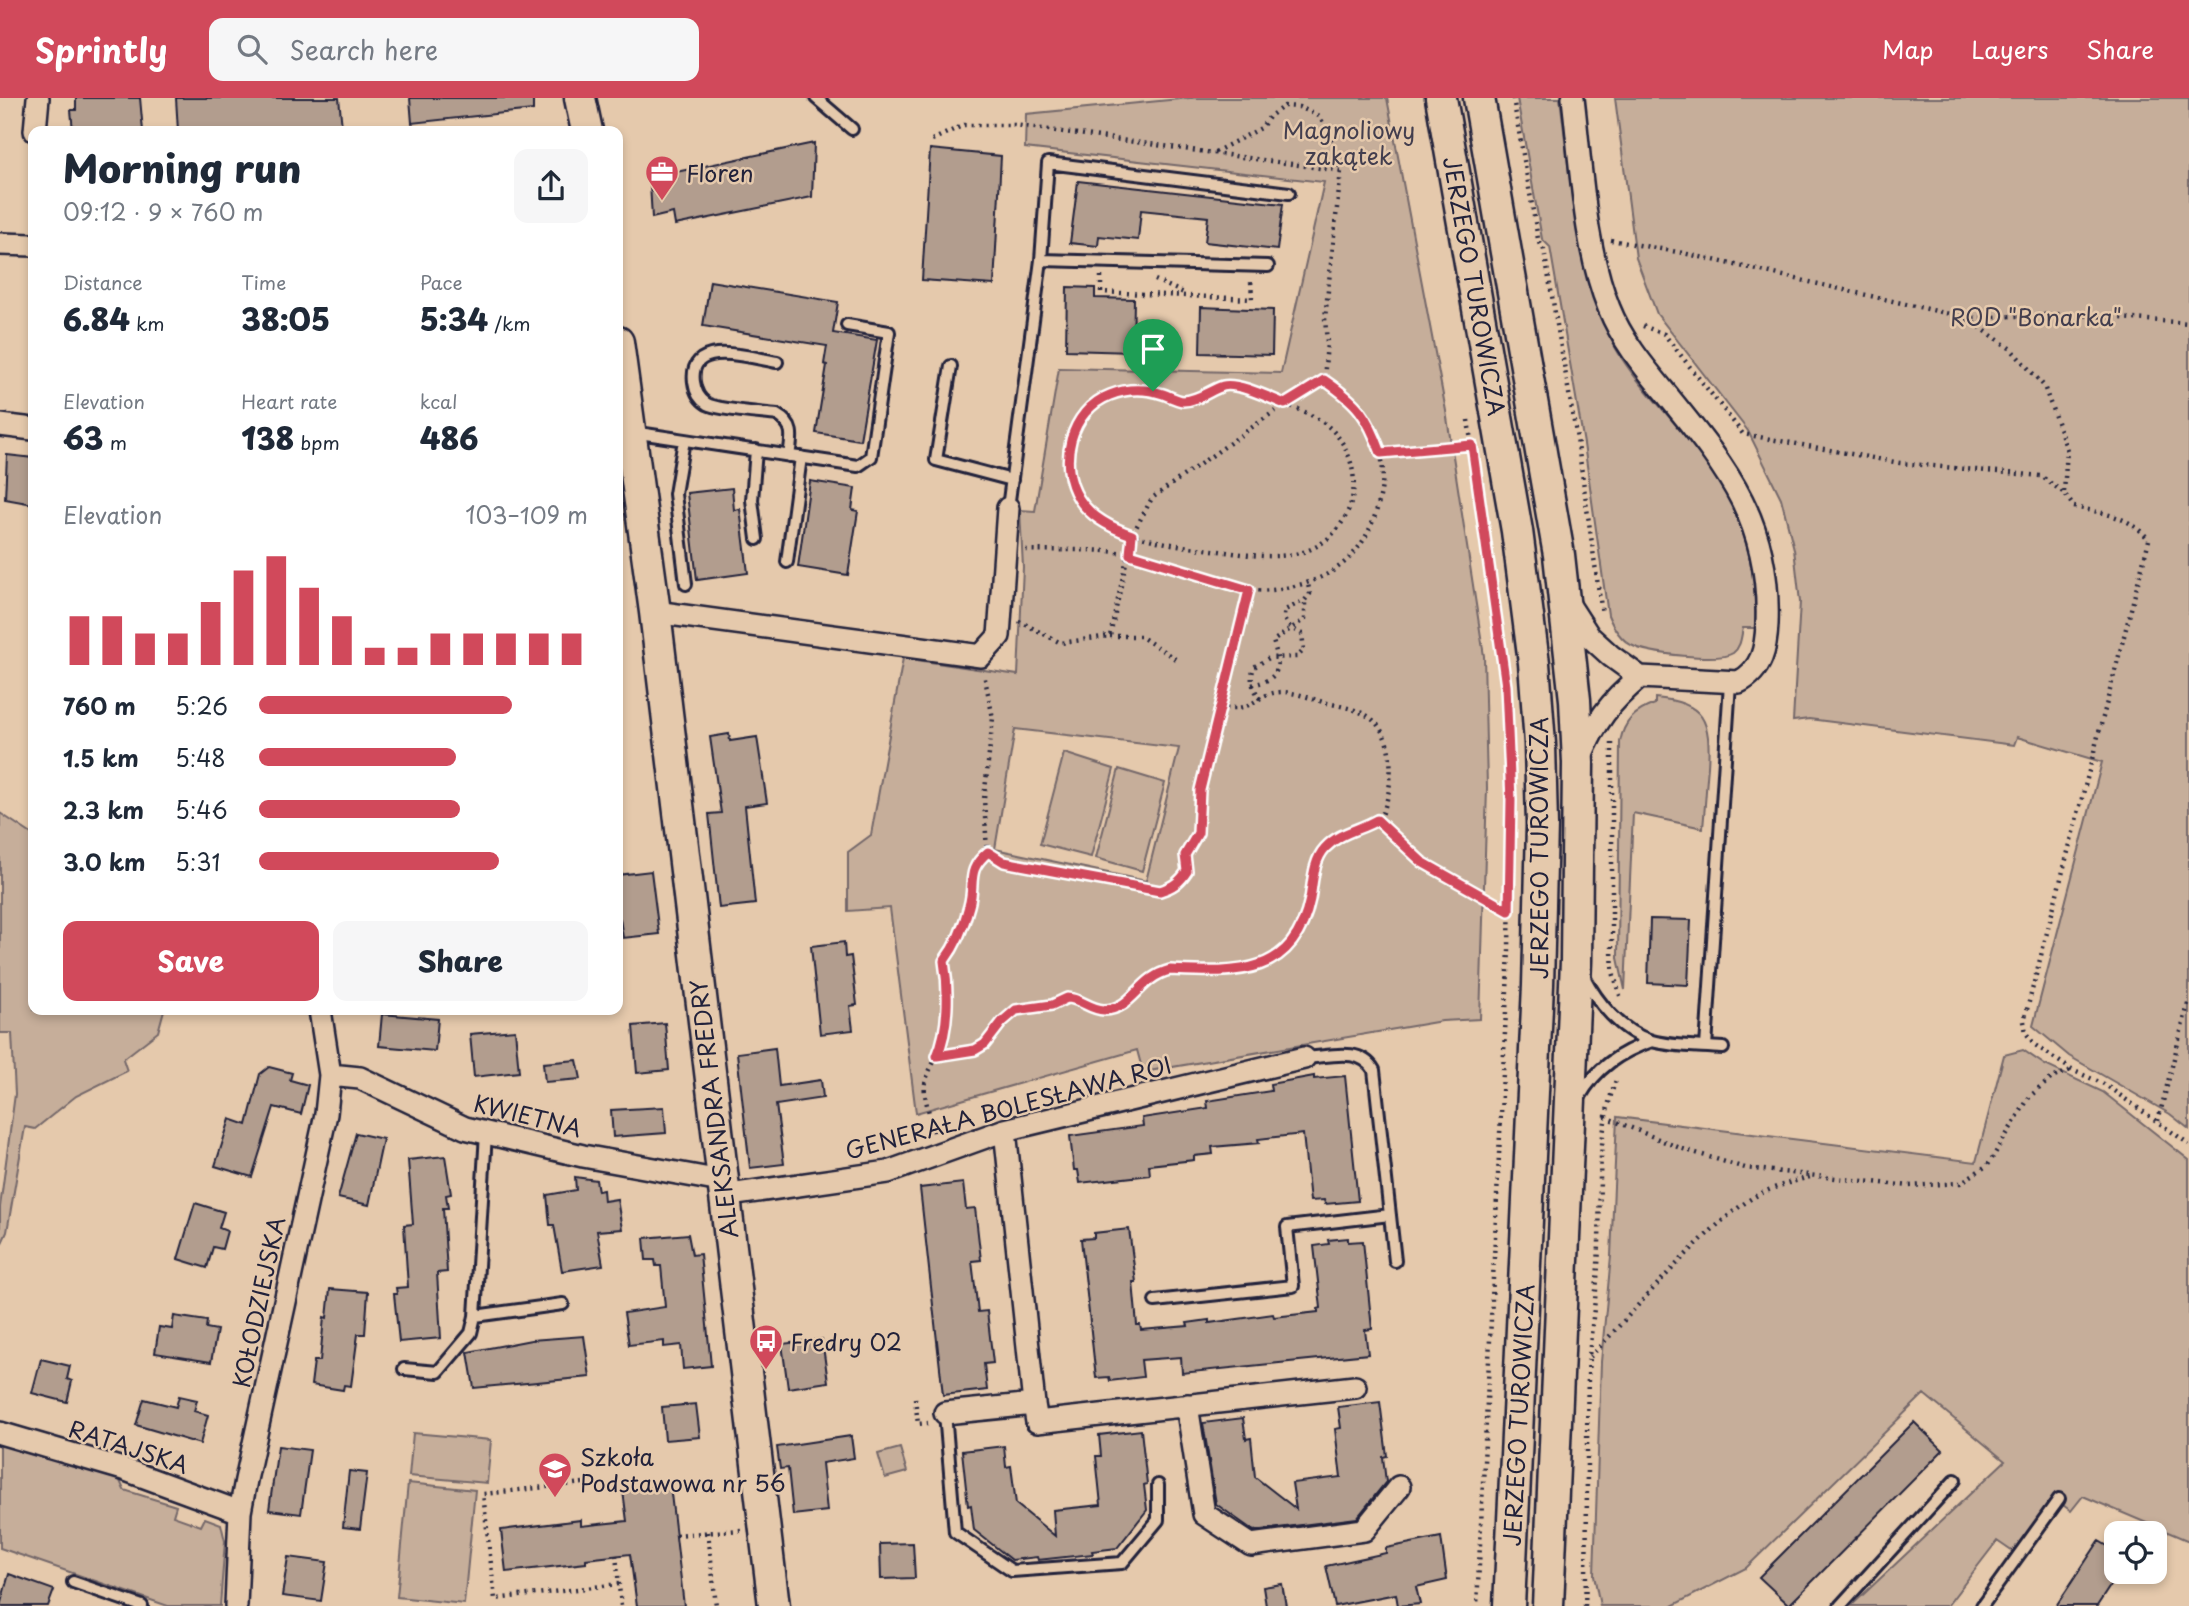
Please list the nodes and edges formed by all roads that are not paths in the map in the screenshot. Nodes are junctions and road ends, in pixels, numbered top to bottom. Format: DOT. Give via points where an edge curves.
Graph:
graph roads {
  1 [pos="38,98"];
  2 [pos="580,98"];
  3 [pos="816,98"];
  4 [pos="1441,98"];
  5 [pos="1479,98"];
  6 [pos="1573,98"];
  7 [pos="35,126"];
  8 [pos="585,126"];
  9 [pos="852,129"];
  10 [pos="1289,193"];
  11 [pos="0,244"];
  12 [pos="28,245"];
  13 [pos="1041,260"];
  14 [pos="1268,266"];
  15 [pos="847,324"];
  16 [pos="776,362"];
  17 [pos="951,366"];
  18 [pos="0,425"];
  19 [pos="28,428"];
  20 [pos="624,432"];
  21 [pos="684,440"];
  22 [pos="756,450"];
  23 [pos="789,456"];
  24 [pos="802,457"];
  25 [pos="1012,480"];
  26 [pos="1008,508"];
  27 [pos="757,538"];
  28 [pos="787,562"];
  29 [pos="685,584"];
  30 [pos="1564,597"];
  31 [pos="655,612"];
  32 [pos="1640,677"];
  33 [pos="1730,683"];
  34 [pos="1578,763"];
  35 [pos="1576,961"];
  36 [pos="321,1015"];
  37 [pos="1652,1041"];
  38 [pos="1706,1047"];
  39 [pos="1723,1048"];
  40 [pos="1304,1058"];
  41 [pos="330,1075"];
  42 [pos="1569,1116"];
  43 [pos="1005,1130"];
  44 [pos="486,1133"];
  45 [pos="722,1188"];
  46 [pos="1390,1215"];
  47 [pos="1395,1261"];
  48 [pos="1155,1301"];
  49 [pos="563,1304"];
  50 [pos="475,1316"];
  51 [pos="404,1369"];
  52 [pos="1355,1387"];
  53 [pos="1034,1404"];
  54 [pos="1187,1405"];
  55 [pos="945,1413"];
  56 [pos="0,1433"];
  57 [pos="1955,1480"];
  58 [pos="1158,1485"];
  59 [pos="1399,1487"];
  60 [pos="2059,1499"];
  61 [pos="240,1512"];
  62 [pos="73,1582"];
  63 [pos="142,1606"];
  64 [pos="236,1606"];
  65 [pos="775,1606"];
  66 [pos="1508,1606"];
  67 [pos="1548,1606"];
  68 [pos="1840,1606"];
  69 [pos="1982,1606"];
  1 -- 7 [label="street"];
  2 -- 8 [label="main road"];
  3 -- 9 [label="lane"];
  4 -- 66 [label="main road, JERZEGO TUROWICZA" via="1517,531 1540,744 1538,985"];
  5 -- 30 [label="main road, JERZEGO TUROWICZA"];
  6 -- 33 [label="street" via="1593,251 1608,304 1635,354 1722,464 1758,540 1768,597 1763,655 1753,673"];
  10 -- 13 [label="lane" via="1048,163"];
  11 -- 12 [label="street"];
  13 -- 14 [label="lane"];
  13 -- 25 [label="lane"];
  15 -- 24 [label="lane" via="889,332 871,457 858,466"];
  16 -- 23 [label="lane" via="716,352 705,356 693,377 695,391 707,404 785,420 792,434"];
  17 -- 25 [label="lane" via="936,460"];
  18 -- 19 [label="street"];
  20 -- 21 [label="lane"];
  20 -- 31 [label="main road, ALEKSANDRA FREDRY"];
  21 -- 22 [label="lane"];
  21 -- 29 [label="lane" via="675,494"];
  22 -- 23 [label="lane"];
  22 -- 27 [label="lane" via="752,500"];
  23 -- 24 [label="lane"];
  24 -- 28 [label="lane"];
  25 -- 26 [label="lane"];
  26 -- 31 [label="street" via="999,636 981,656"];
  30 -- 32 [label="street" via="1589,636"];
  30 -- 34 [label="main road, JERZEGO TUROWICZA"];
  31 -- 45 [label="main road, ALEKSANDRA FREDRY"];
  32 -- 33 [label="street"];
  32 -- 34 [label="street" via="1608,705"];
  33 -- 38 [label="lane"];
  34 -- 35 [label="main road, JERZEGO TUROWICZA"];
  35 -- 37 [label="lane" via="1601,1004 1624,1026"];
  35 -- 42 [label="main road, JERZEGO TUROWICZA"];
  36 -- 41 [label="street, KOŁODZIEJSKA"];
  37 -- 38 [label="lane"];
  37 -- 42 [label="lane" via="1614,1057 1583,1091"];
  38 -- 39 [label="lane"];
  40 -- 43 [label="street, GENERAŁA BOLESŁAWA ROI"];
  40 -- 46 [label="lane" via="1359,1055 1374,1070"];
  41 -- 44 [label="street, KWIETNA" via="360,1078 465,1128"];
  41 -- 61 [label="street, KOŁODZIEJSKA" via="326,1114"];
  42 -- 67 [label="main road, JERZEGO TUROWICZA"];
  43 -- 45 [label="street, GENERAŁA BOLESŁAWA ROI" via="888,1172"];
  43 -- 53 [label="street"];
  44 -- 45 [label="street, KWIETNA"];
  44 -- 50 [label="lane"];
  45 -- 65 [label="main road, ALEKSANDRA FREDRY"];
  46 -- 47 [label="lane"];
  46 -- 48 [label="lane" via="1287,1227 1293,1286"];
  49 -- 50 [label="lane"];
  50 -- 51 [label="lane" via="471,1333 438,1372"];
  52 -- 54 [label="street"];
  53 -- 54 [label="street" via="1037,1422"];
  53 -- 55 [label="street"];
  54 -- 59 [label="street" via="1203,1514 1251,1545 1364,1530"];
  55 -- 58 [label="lane" via="956,1532 1012,1572 1122,1563 1158,1520"];
  56 -- 61 [label="street, RATAJSKA" via="123,1469"];
  57 -- 68 [label="lane"];
  60 -- 69 [label="lane"];
  61 -- 64 [label="street, KOŁODZIEJSKA"];
  62 -- 63 [label="lane"];
}
